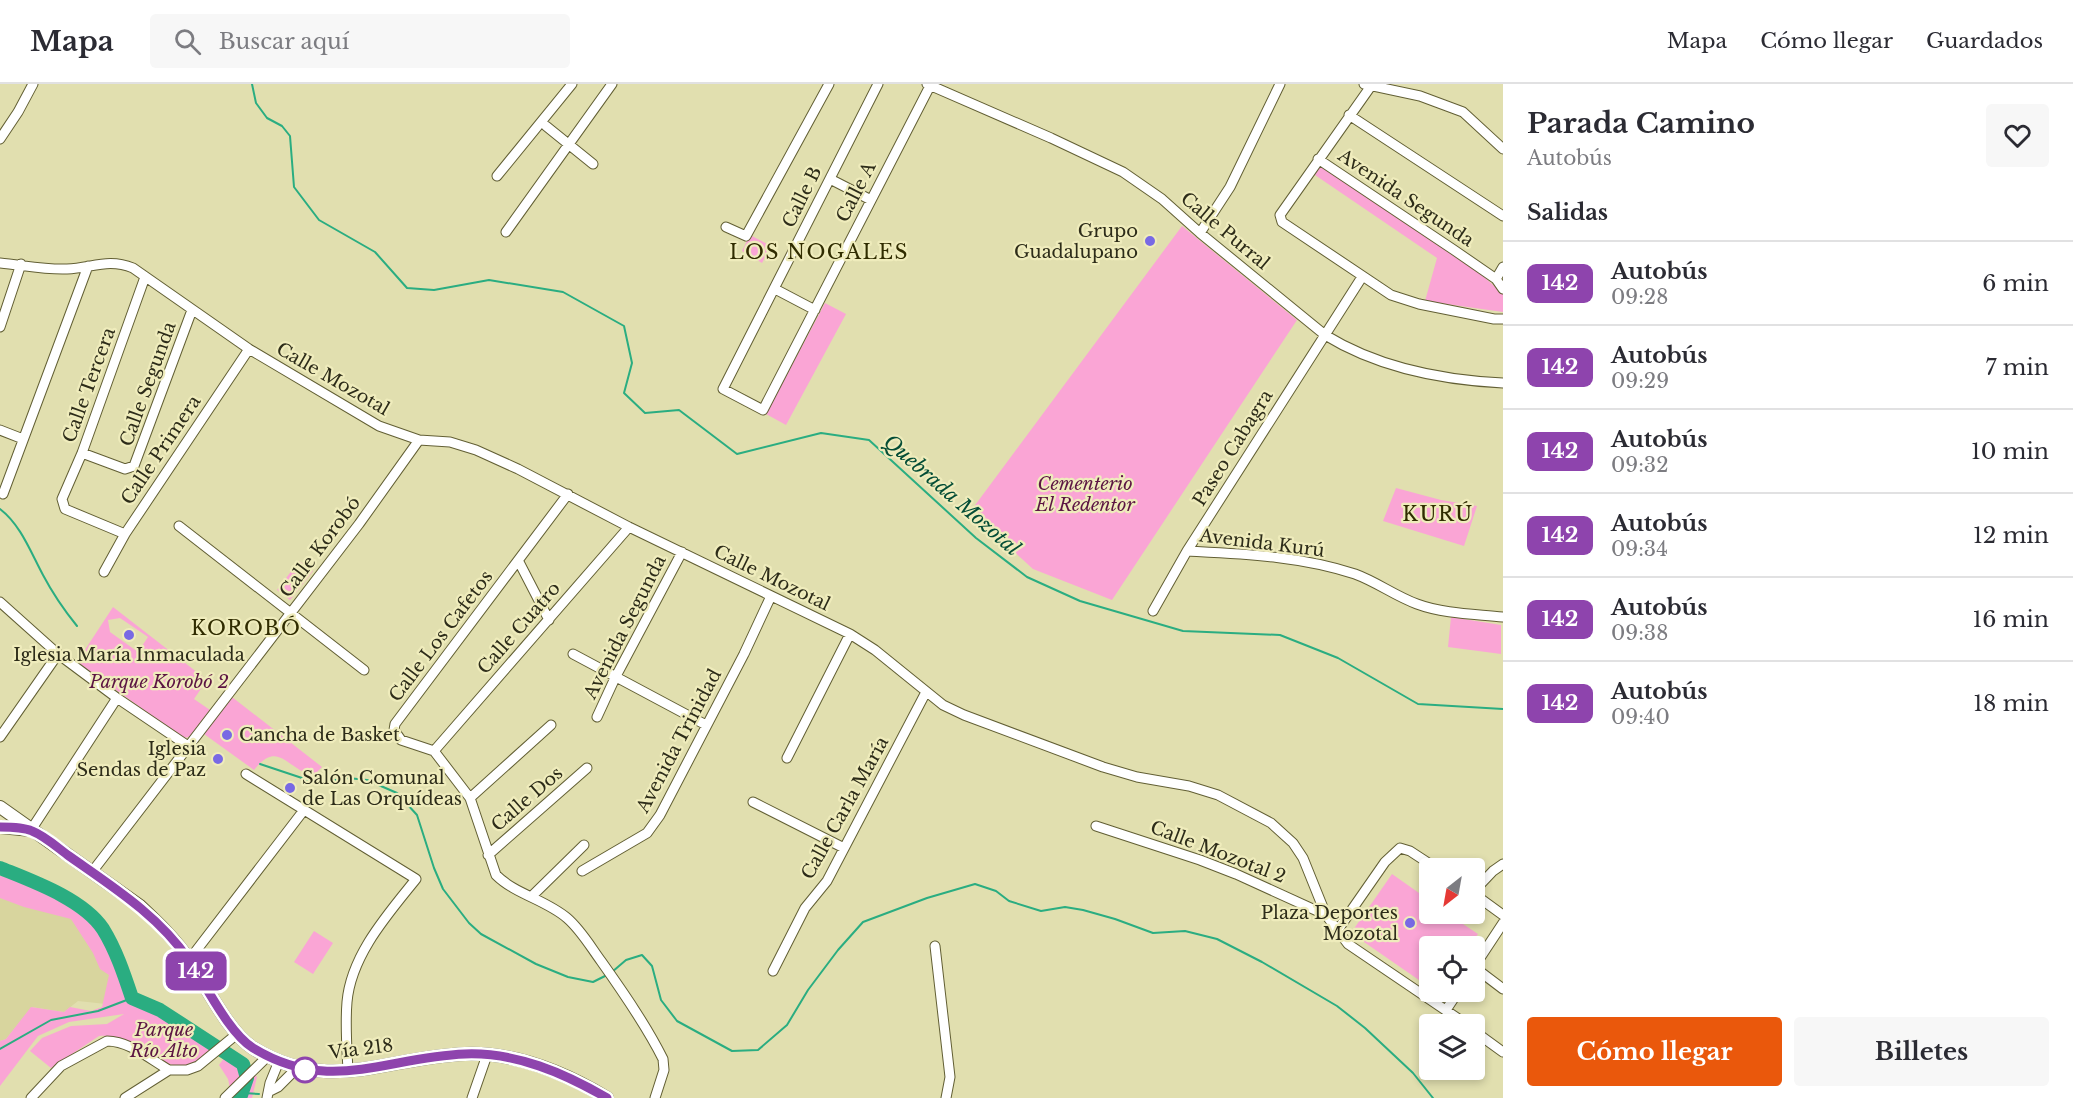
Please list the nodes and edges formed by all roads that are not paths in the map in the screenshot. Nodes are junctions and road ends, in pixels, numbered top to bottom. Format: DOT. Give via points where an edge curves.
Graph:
graph roads {
  1 [pos="33,84"];
  2 [pos="572,84"];
  3 [pos="612,84"];
  4 [pos="829,84"];
  5 [pos="878,84"];
  6 [pos="929,84"];
  7 [pos="1280,84"];
  8 [pos="1367,85"];
  9 [pos="1349,115"];
  10 [pos="546,126"];
  11 [pos="0,139"];
  12 [pos="568,144"];
  13 [pos="1503,149"];
  14 [pos="1318,159"];
  15 [pos="593,164"];
  16 [pos="497,176"];
  17 [pos="830,178"];
  18 [pos="871,200"];
  19 [pos="1503,216"];
  20 [pos="726,227"];
  21 [pos="506,232"];
  22 [pos="1200,233"];
  23 [pos="0,263"];
  24 [pos="21,264"];
  25 [pos="88,266"];
  26 [pos="1503,267"];
  27 [pos="146,277"];
  28 [pos="1362,277"];
  29 [pos="1496,279"];
  30 [pos="775,289"];
  31 [pos="1503,289"];
  32 [pos="815,309"];
  33 [pos="192,310"];
  34 [pos="1503,319"];
  35 [pos="0,327"];
  36 [pos="1324,335"];
  37 [pos="249,349"];
  38 [pos="1503,382"];
  39 [pos="763,410"];
  40 [pos="0,430"];
  41 [pos="23,439"];
  42 [pos="419,440"];
  43 [pos="82,453"];
  44 [pos="3,494"];
  45 [pos="568,494"];
  46 [pos="178,526"];
  47 [pos="629,527"];
  48 [pos="125,534"];
  49 [pos="1187,551"];
  50 [pos="682,552"];
  51 [pos="519,562"];
  52 [pos="104,572"];
  53 [pos="771,596"];
  54 [pos="1,604"];
  55 [pos="1153,611"];
  56 [pos="291,613"];
  57 [pos="1503,617"];
  58 [pos="549,620"];
  59 [pos="850,634"];
  60 [pos="58,654"];
  61 [pos="573,654"];
  62 [pos="363,670"];
  63 [pos="615,678"];
  64 [pos="926,692"];
  65 [pos="117,698"];
  66 [pos="597,717"];
  67 [pos="551,725"];
  68 [pos="706,725"];
  69 [pos="0,737"];
  70 [pos="188,746"];
  71 [pos="434,751"];
  72 [pos="787,758"];
  73 [pos="587,768"];
  74 [pos="246,774"];
  75 [pos="470,798"];
  76 [pos="753,802"];
  77 [pos="0,807"];
  78 [pos="304,810"];
  79 [pos="1096,826"];
  80 [pos="0,827"];
  81 [pos="31,830"];
  82 [pos="584,845"];
  83 [pos="844,848"];
  84 [pos="489,855"];
  85 [pos="1421,858"];
  86 [pos="1503,864"];
  87 [pos="582,871"];
  88 [pos="92,872"];
  89 [pos="1485,880"];
  90 [pos="532,896"];
  91 [pos="1485,901"];
  92 [pos="1326,915"];
  93 [pos="1503,915"];
  94 [pos="1503,923"];
  95 [pos="1336,932"];
  96 [pos="935,946"];
  97 [pos="1485,950"];
  98 [pos="189,960"];
  99 [pos="773,970"];
  100 [pos="1485,975"];
  101 [pos="1503,989"];
  102 [pos="1451,1002"];
  103 [pos="1446,1010"];
  104 [pos="1452,1014"];
  105 [pos="232,1038"];
  106 [pos="1485,1039"];
  107 [pos="1503,1052"];
  108 [pos="487,1055"];
  109 [pos="274,1058"];
  110 [pos="297,1068"];
  111 [pos="169,1070"];
  112 [pos="348,1071"];
  113 [pos="268,1095"];
  114 [pos="31,1098"];
  115 [pos="125,1098"];
  116 [pos="225,1098"];
  117 [pos="472,1098"];
  118 [pos="607,1098"];
  119 [pos="655,1098"];
  120 [pos="946,1098"];
  1 -- 11 [label="street"];
  2 -- 16 [label="street"];
  3 -- 12 [label="street"];
  4 -- 20 [label="street" via="746,236"];
  5 -- 17 [label="street, Calle B"];
  6 -- 18 [label="street, Calle A"];
  6 -- 22 [label="street, Calle Purral" via="1123,172"];
  7 -- 22 [label="street" via="1230,187"];
  8 -- 9 [label="street"];
  8 -- 13 [label="street" via="1420,96 1463,112"];
  9 -- 14 [label="street"];
  9 -- 19 [label="street"];
  10 -- 12 [label="street"];
  12 -- 15 [label="street"];
  12 -- 21 [label="street"];
  14 -- 28 [label="street" via="1280,219"];
  14 -- 29 [label="street, Avenida Segunda"];
  17 -- 18 [label="street"];
  17 -- 30 [label="street, Calle B"];
  18 -- 32 [label="street, Calle A"];
  22 -- 36 [label="street, Calle Purral"];
  23 -- 24 [label="street, Calle Mozotal"];
  24 -- 25 [label="street, Calle Mozotal" via="59,269"];
  24 -- 35 [label="street"];
  25 -- 27 [label="street, Calle Mozotal" via="120,263"];
  25 -- 41 [label="street"];
  26 -- 29 [label="street"];
  27 -- 33 [label="street, Calle Mozotal"];
  27 -- 43 [label="street, Calle Tercera"];
  28 -- 34 [label="street" via="1391,295 1419,304"];
  28 -- 36 [label="street"];
  29 -- 31 [label="street, Avenida Segunda"];
  30 -- 32 [label="street"];
  30 -- 39 [label="street, Calle B" via="723,389"];
  32 -- 39 [label="street, Calle A"];
  33 -- 37 [label="street, Calle Mozotal"];
  33 -- 43 [label="street, Calle Segunda" via="136,462 125,469"];
  36 -- 38 [label="street, Calle Purral" via="1364,357 1400,367"];
  36 -- 49 [label="street, Paseo Cabagra"];
  37 -- 42 [label="street, Calle Mozotal" via="379,426"];
  37 -- 48 [label="street, Calle Primera"];
  40 -- 41 [label="street"];
  41 -- 44 [label="street"];
  42 -- 45 [label="street, Calle Mozotal" via="450,442 476,450"];
  42 -- 56 [label="street, Calle Korobó"];
  43 -- 48 [label="street, Calle Tercera" via="62,505 69,512"];
  45 -- 47 [label="street, Calle Mozotal"];
  45 -- 51 [label="street, Calle Los Cafetos"];
  46 -- 56 [label="street"];
  47 -- 50 [label="street, Calle Mozotal"];
  47 -- 58 [label="street, Calle Cuatro"];
  48 -- 52 [label="street, Calle Primera"];
  49 -- 55 [label="street, Paseo Cabagra"];
  49 -- 57 [label="street, Avenida Kurú" via="1307,561 1357,575 1401,598 1434,609"];
  50 -- 53 [label="street, Calle Mozotal"];
  50 -- 63 [label="street, Avenida Segunda"];
  51 -- 58 [label="street"];
  51 -- 71 [label="street, Calle Los Cafetos" via="395,724 394,730 401,740"];
  53 -- 59 [label="street, Calle Mozotal"];
  53 -- 68 [label="street, Avenida Trinidad"];
  54 -- 60 [label="street"];
  56 -- 62 [label="street"];
  56 -- 70 [label="street, Calle Korobó"];
  58 -- 71 [label="street, Calle Cuatro"];
  59 -- 64 [label="street, Calle Mozotal"];
  59 -- 72 [label="street"];
  60 -- 65 [label="street"];
  60 -- 69 [label="street"];
  61 -- 63 [label="street"];
  63 -- 66 [label="street, Avenida Segunda"];
  63 -- 68 [label="street"];
  64 -- 83 [label="street, Calle Carla María"];
  64 -- 92 [label="street, Calle Mozotal" via="964,715 1065,754 1137,777 1218,795 1271,823 1303,858"];
  65 -- 70 [label="street"];
  65 -- 81 [label="street"];
  67 -- 75 [label="street"];
  68 -- 87 [label="street, Avenida Trinidad" via="647,833"];
  70 -- 88 [label="street, Calle Korobó"];
  71 -- 75 [label="street"];
  73 -- 84 [label="street, Calle Dos"];
  74 -- 78 [label="street"];
  75 -- 84 [label="street"];
  76 -- 83 [label="street"];
  77 -- 81 [label="main road, Vía 218"];
  78 -- 98 [label="street"];
  78 -- 112 [label="street" via="416,879 380,926 353,977 347,1000"];
  79 -- 92 [label="street, Calle Mozotal 2" via="1209,863"];
  80 -- 81 [label="main road"];
  81 -- 88 [label="main road, Vía 218"];
  82 -- 90 [label="street"];
  83 -- 99 [label="street, Calle Carla María" via="827,881 805,908"];
  84 -- 90 [label="street" via="496,875 504,883"];
  85 -- 95 [label="street" via="1400,848 1385,862"];
  86 -- 89 [label="street"];
  88 -- 98 [label="main road, Vía 218" via="140,906"];
  90 -- 119 [label="street" via="578,928 656,1045 664,1070"];
  91 -- 93 [label="street"];
  92 -- 95 [label="street, Calle Mozotal"];
  94 -- 97 [label="street"];
  95 -- 103 [label="street, Calle Mozotal"];
  96 -- 120 [label="street" via="950,1077"];
  98 -- 105 [label="main road, Vía 218"];
  100 -- 101 [label="street"];
  102 -- 103 [label="street"];
  103 -- 104 [label="street, Calle Mozotal"];
  105 -- 109 [label="main road, Vía 218"];
  105 -- 111 [label="street" via="198,1066"];
  106 -- 107 [label="street"];
  108 -- 112 [label="main road, Vía 218" via="426,1058"];
  108 -- 117 [label="street"];
  108 -- 118 [label="main road, Vía 218" via="526,1061"];
  109 -- 110 [label="main road, Vía 218"];
  109 -- 113 [label="street"];
  109 -- 116 [label="street" via="253,1070"];
  110 -- 112 [label="main road, Vía 218"];
  110 -- 113 [label="street"];
  111 -- 114 [label="street" via="128,1045 107,1041 61,1066"];
  111 -- 115 [label="street"];
}
